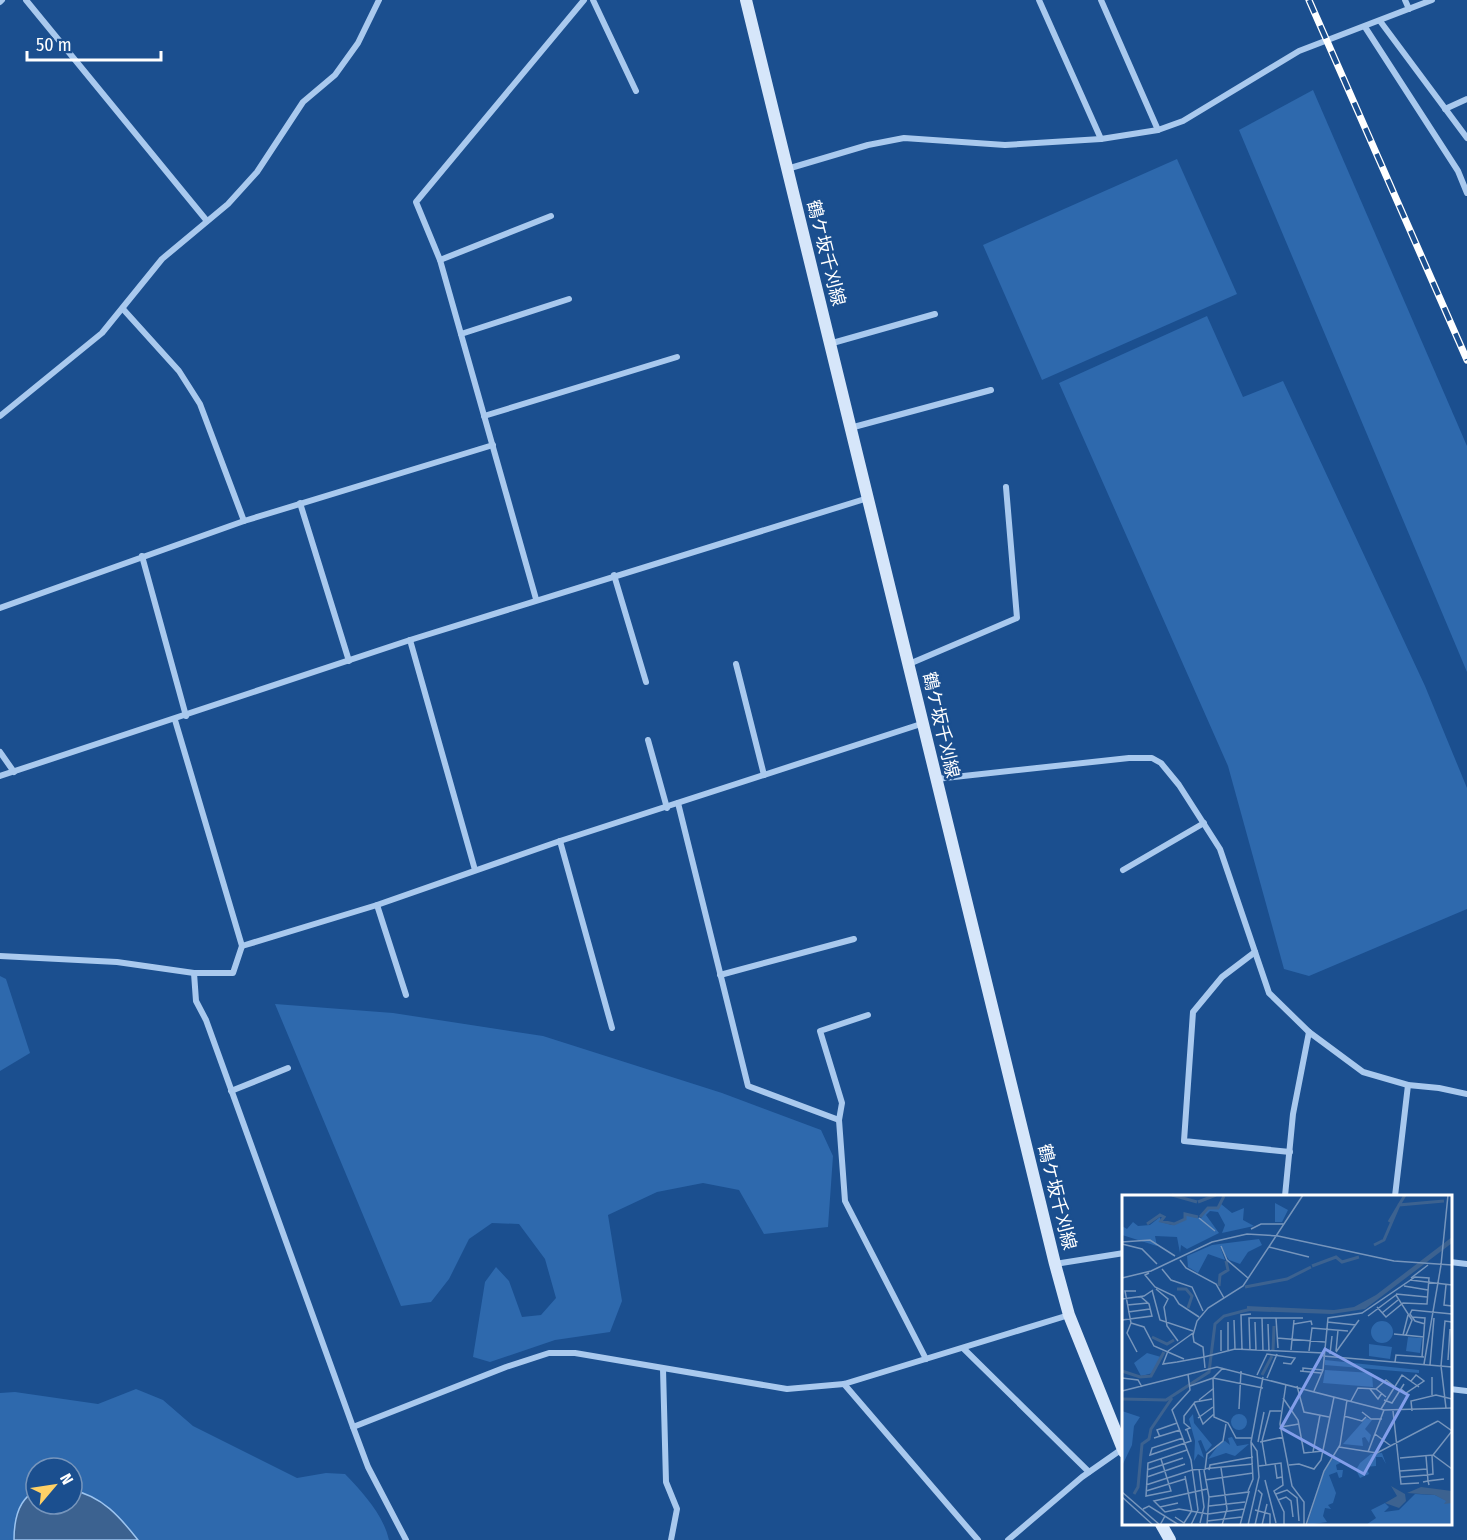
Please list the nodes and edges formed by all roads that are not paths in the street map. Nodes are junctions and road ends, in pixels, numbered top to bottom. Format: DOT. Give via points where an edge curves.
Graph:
graph roads {
  1 [pos="26,0"];
  2 [pos="379,0"];
  3 [pos="584,0"];
  4 [pos="593,0"];
  5 [pos="746,0"];
  6 [pos="1039,0"];
  7 [pos="1101,0"];
  8 [pos="1405,0"];
  9 [pos="1432,0"];
  10 [pos="1409,9"];
  11 [pos="1380,21"];
  12 [pos="1365,27"];
  13 [pos="636,91"];
  14 [pos="1467,99"];
  15 [pos="1445,108"];
  16 [pos="1158,130"];
  17 [pos="1467,138"];
  18 [pos="1101,139"];
  19 [pos="787,170"];
  20 [pos="1467,193"];
  21 [pos="551,216"];
  22 [pos="207,221"];
  23 [pos="440,260"];
  24 [pos="569,299"];
  25 [pos="123,309"];
  26 [pos="935,314"];
  27 [pos="461,334"];
  28 [pos="830,344"];
  29 [pos="677,357"];
  30 [pos="991,390"];
  31 [pos="0,416"];
  32 [pos="484,416"];
  33 [pos="850,428"];
  34 [pos="493,445"];
  35 [pos="1006,487"];
  36 [pos="868,498"];
  37 [pos="300,503"];
  38 [pos="244,521"];
  39 [pos="142,556"];
  40 [pos="614,575"];
  41 [pos="536,599"];
  42 [pos="0,608"];
  43 [pos="410,640"];
  44 [pos="349,661"];
  45 [pos="736,664"];
  46 [pos="909,664"];
  47 [pos="646,682"];
  48 [pos="186,716"];
  49 [pos="175,720"];
  50 [pos="921,724"];
  51 [pos="648,740"];
  52 [pos="0,752"];
  53 [pos="14,772"];
  54 [pos="764,775"];
  55 [pos="0,776"];
  56 [pos="935,779"];
  57 [pos="678,802"];
  58 [pos="667,808"];
  59 [pos="1204,823"];
  60 [pos="560,841"];
  61 [pos="475,870"];
  62 [pos="1123,870"];
  63 [pos="377,905"];
  64 [pos="854,939"];
  65 [pos="242,946"];
  66 [pos="1255,952"];
  67 [pos="0,956"];
  68 [pos="194,973"];
  69 [pos="720,975"];
  70 [pos="406,995"];
  71 [pos="868,1015"];
  72 [pos="612,1028"];
  73 [pos="1309,1032"];
  74 [pos="288,1068"];
  75 [pos="1408,1085"];
  76 [pos="231,1091"];
  77 [pos="1467,1094"];
  78 [pos="839,1120"];
  79 [pos="1290,1152"];
  80 [pos="1285,1195"];
  81 [pos="1395,1195"];
  82 [pos="1122,1253"];
  83 [pos="1452,1262"];
  84 [pos="1055,1264"];
  85 [pos="1467,1264"];
  86 [pos="1070,1315"];
  87 [pos="964,1349"];
  88 [pos="926,1359"];
  89 [pos="663,1369"];
  90 [pos="844,1384"];
  91 [pos="1452,1389"];
  92 [pos="1467,1391"];
  93 [pos="353,1427"];
  94 [pos="1122,1447"];
  95 [pos="1122,1451"];
  96 [pos="1089,1472"];
  97 [pos="1162,1525"];
  98 [pos="406,1540"];
  99 [pos="671,1540"];
  100 [pos="978,1540"];
  101 [pos="1008,1540"];
  102 [pos="1170,1540"];
  1 -- 22 [label="street"];
  2 -- 22 [label="street" via="358,43 335,75 303,102 257,172"];
  3 -- 23 [label="street" via="416,202"];
  4 -- 13 [label="street"];
  5 -- 19 [label="main road, 鶴ケ坂千刈線"];
  6 -- 18 [label="street"];
  7 -- 16 [label="street"];
  8 -- 10 [label="street"];
  9 -- 10 [label="street"];
  10 -- 11 [label="street"];
  11 -- 12 [label="street"];
  11 -- 15 [label="street"];
  12 -- 16 [label="street" via="1299,51 1183,121"];
  12 -- 20 [label="street" via="1458,171"];
  14 -- 15 [label="street"];
  15 -- 17 [label="street"];
  16 -- 18 [label="street"];
  18 -- 19 [label="street" via="1005,145 904,138"];
  19 -- 28 [label="main road, 鶴ケ坂千刈線"];
  21 -- 23 [label="street"];
  22 -- 25 [label="street" via="162,259"];
  23 -- 27 [label="street"];
  24 -- 27 [label="street"];
  25 -- 31 [label="street" via="102,333"];
  25 -- 38 [label="street" via="179,372 200,404"];
  26 -- 28 [label="street"];
  27 -- 32 [label="street"];
  28 -- 33 [label="main road, 鶴ケ坂千刈線"];
  29 -- 32 [label="street"];
  30 -- 33 [label="street"];
  32 -- 34 [label="street"];
  33 -- 36 [label="main road, 鶴ケ坂千刈線"];
  34 -- 37 [label="street"];
  34 -- 41 [label="street"];
  35 -- 46 [label="street" via="1017,618"];
  36 -- 40 [label="street"];
  36 -- 46 [label="main road, 鶴ケ坂千刈線"];
  37 -- 38 [label="street"];
  37 -- 44 [label="street"];
  38 -- 39 [label="street"];
  39 -- 42 [label="street"];
  39 -- 48 [label="street"];
  40 -- 41 [label="street"];
  40 -- 47 [label="street"];
  41 -- 43 [label="street"];
  43 -- 44 [label="street"];
  43 -- 61 [label="street"];
  44 -- 48 [label="street"];
  45 -- 54 [label="street"];
  46 -- 50 [label="main road, 鶴ケ坂千刈線"];
  48 -- 49 [label="street"];
  49 -- 53 [label="street"];
  49 -- 65 [label="street"];
  50 -- 54 [label="street"];
  50 -- 56 [label="main road, 鶴ケ坂千刈線"];
  51 -- 58 [label="street"];
  52 -- 53 [label="street"];
  53 -- 55 [label="street"];
  54 -- 57 [label="street"];
  56 -- 59 [label="street" via="1152,758 1179,785"];
  56 -- 84 [label="main road, 鶴ケ坂千刈線"];
  57 -- 58 [label="street"];
  57 -- 69 [label="street"];
  58 -- 60 [label="street"];
  59 -- 62 [label="street"];
  59 -- 66 [label="street" via="1220,849"];
  60 -- 61 [label="street"];
  60 -- 72 [label="street"];
  61 -- 63 [label="street"];
  63 -- 65 [label="street"];
  63 -- 70 [label="street"];
  64 -- 69 [label="street"];
  65 -- 68 [label="street" via="233,973"];
  66 -- 73 [label="street" via="1269,993"];
  66 -- 79 [label="street" via="1222,977 1193,1012 1185,1141"];
  67 -- 68 [label="street" via="117,962"];
  68 -- 76 [label="street" via="196,1001"];
  69 -- 78 [label="street" via="748,1086"];
  71 -- 78 [label="street" via="820,1031 842,1103"];
  73 -- 75 [label="street" via="1364,1072"];
  73 -- 79 [label="street"];
  74 -- 76 [label="street"];
  75 -- 77 [label="street"];
  75 -- 81 [label="street"];
  76 -- 93 [label="street"];
  78 -- 88 [label="street" via="845,1201"];
  79 -- 80 [label="street"];
  82 -- 84 [label="street"];
  83 -- 85 [label="street"];
  84 -- 86 [label="main road, 鶴ケ坂千刈線"];
  86 -- 87 [label="street"];
  86 -- 94 [label="main road, 鶴ケ坂千刈線"];
  87 -- 88 [label="street"];
  87 -- 96 [label="street"];
  88 -- 90 [label="street"];
  89 -- 90 [label="street" via="787,1389"];
  89 -- 93 [label="street" via="575,1353 549,1353"];
  89 -- 99 [label="street" via="666,1482 676,1509"];
  90 -- 100 [label="street"];
  91 -- 92 [label="street"];
  93 -- 98 [label="street" via="368,1467"];
  95 -- 96 [label="street"];
  96 -- 101 [label="street"];
  97 -- 102 [label="main road"];
}
